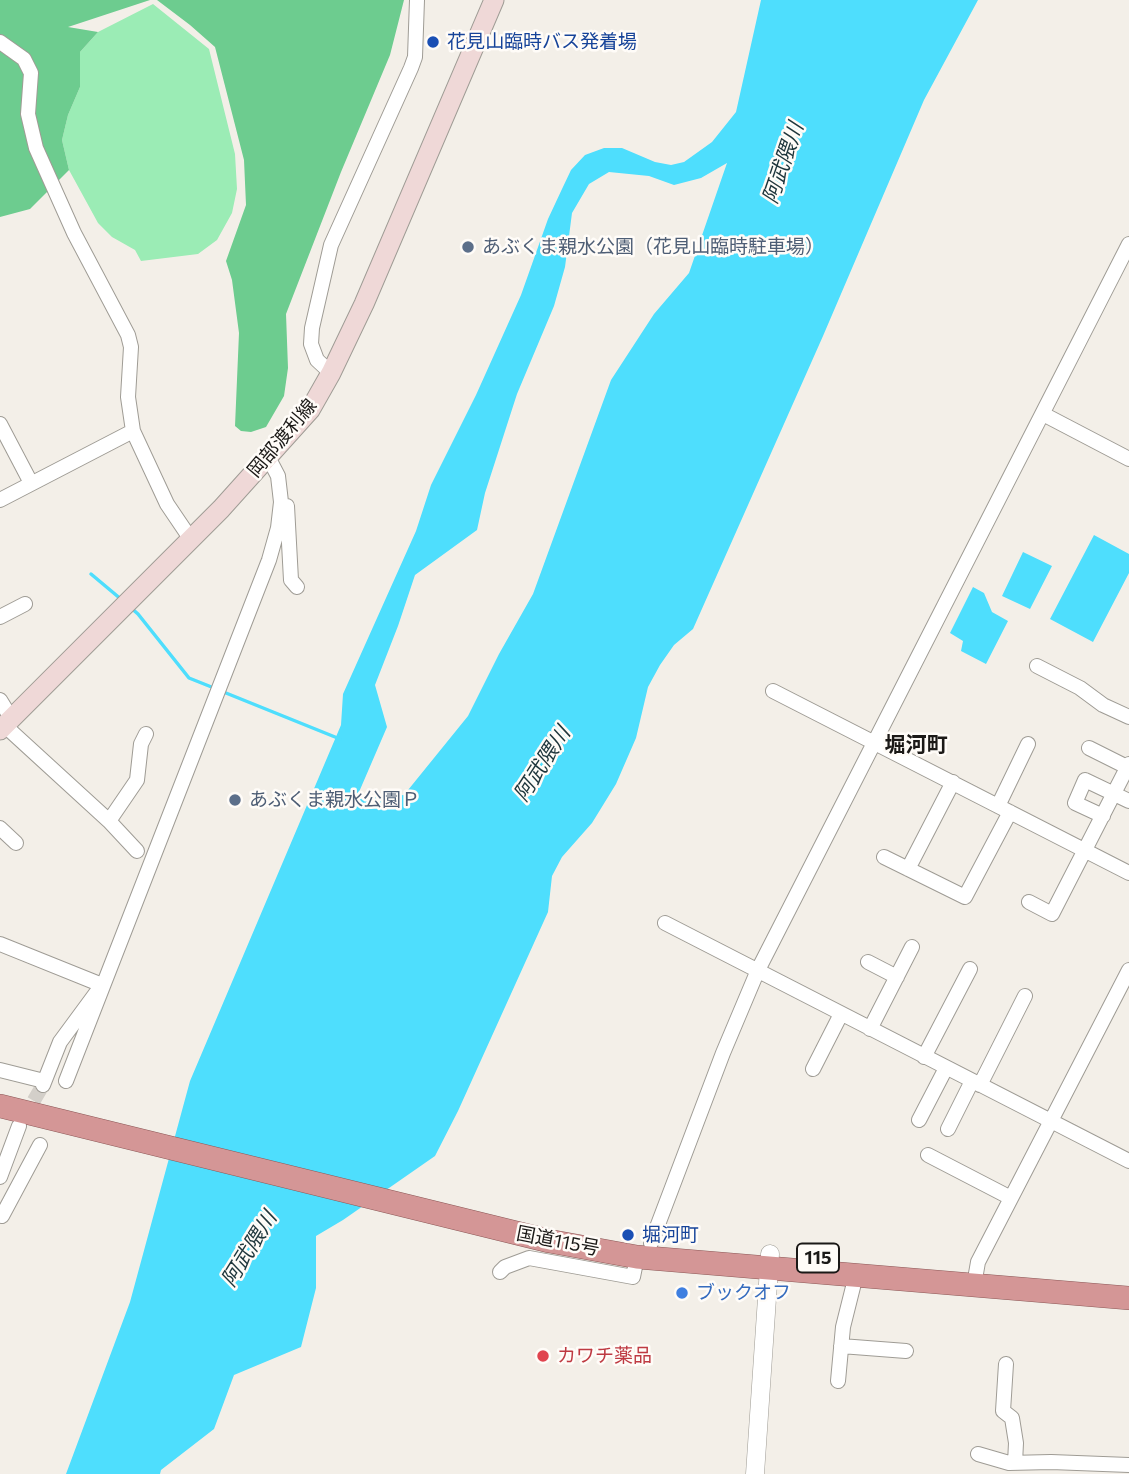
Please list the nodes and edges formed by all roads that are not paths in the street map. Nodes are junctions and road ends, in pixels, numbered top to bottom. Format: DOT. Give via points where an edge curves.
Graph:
graph roads {
  1 [pos="417,0"];
  2 [pos="494,0"];
  3 [pos="0,43"];
  4 [pos="1129,244"];
  5 [pos="331,373"];
  6 [pos="1043,414"];
  7 [pos="0,424"];
  8 [pos="133,431"];
  9 [pos="267,455"];
  10 [pos="1129,459"];
  11 [pos="278,476"];
  12 [pos="31,483"];
  13 [pos="0,499"];
  14 [pos="190,538"];
  15 [pos="297,587"];
  16 [pos="24,604"];
  17 [pos="0,617"];
  18 [pos="1037,666"];
  19 [pos="774,691"];
  20 [pos="0,700"];
  21 [pos="1129,717"];
  22 [pos="5,724"];
  23 [pos="146,734"];
  24 [pos="874,741"];
  25 [pos="1028,744"];
  26 [pos="1089,748"];
  27 [pos="1128,766"];
  28 [pos="953,782"];
  29 [pos="1115,794"];
  30 [pos="1129,801"];
  31 [pos="1004,809"];
  32 [pos="1103,816"];
  33 [pos="109,821"];
  34 [pos="0,828"];
  35 [pos="16,843"];
  36 [pos="137,851"];
  37 [pos="1085,851"];
  38 [pos="884,857"];
  39 [pos="908,869"];
  40 [pos="1129,873"];
  41 [pos="1029,902"];
  42 [pos="665,923"];
  43 [pos="0,944"];
  44 [pos="912,947"];
  45 [pos="868,962"];
  46 [pos="970,969"];
  47 [pos="758,970"];
  48 [pos="1129,970"];
  49 [pos="897,977"];
  50 [pos="102,985"];
  51 [pos="1026,996"];
  52 [pos="841,1014"];
  53 [pos="870,1030"];
  54 [pos="924,1057"];
  55 [pos="946,1068"];
  56 [pos="813,1069"];
  57 [pos="0,1070"];
  58 [pos="65,1081"];
  59 [pos="976,1083"];
  60 [pos="0,1091"];
  61 [pos="0,1106"];
  62 [pos="60,1113"];
  63 [pos="919,1120"];
  64 [pos="1050,1121"];
  65 [pos="19,1126"];
  66 [pos="948,1129"];
  67 [pos="40,1145"];
  68 [pos="928,1155"];
  69 [pos="1129,1161"];
  70 [pos="0,1177"];
  71 [pos="1011,1198"];
  72 [pos="1,1216"];
  73 [pos="644,1250"];
  74 [pos="770,1261"];
  75 [pos="500,1272"];
  76 [pos="856,1275"];
  77 [pos="974,1277"];
  78 [pos="1129,1282"];
  79 [pos="1129,1298"];
  80 [pos="841,1346"];
  81 [pos="906,1352"];
  82 [pos="1006,1364"];
  83 [pos="838,1381"];
  84 [pos="978,1454"];
  85 [pos="1015,1463"];
  86 [pos="1129,1465"];
  87 [pos="1050,1468"];
  88 [pos="755,1474"];
  1 -- 5 [label="street" via="415,57 331,245 312,344 317,360"];
  2 -- 5 [label="main road, 岡部渡利線"];
  3 -- 8 [label="street" via="24,60 31,73 28,114 36,148 128,335"];
  4 -- 6 [label="street"];
  5 -- 9 [label="main road, 岡部渡利線" via="310,410"];
  6 -- 10 [label="street"];
  6 -- 24 [label="street"];
  7 -- 12 [label="street"];
  8 -- 12 [label="street"];
  8 -- 14 [label="street" via="167,504"];
  9 -- 11 [label="street"];
  9 -- 14 [label="main road, 岡部渡利線"];
  11 -- 15 [label="street" via="286,490 291,580"];
  11 -- 50 [label="street" via="281,502 269,560"];
  12 -- 13 [label="street"];
  14 -- 22 [label="main road, 岡部渡利線"];
  16 -- 17 [label="street"];
  18 -- 21 [label="street"];
  19 -- 24 [label="street"];
  20 -- 22 [label="street"];
  22 -- 33 [label="street"];
  23 -- 33 [label="street" via="137,780"];
  24 -- 28 [label="street"];
  24 -- 47 [label="street"];
  25 -- 31 [label="street"];
  26 -- 27 [label="street"];
  27 -- 29 [label="street"];
  28 -- 31 [label="street"];
  28 -- 39 [label="street"];
  29 -- 30 [label="street"];
  29 -- 32 [label="street"];
  29 -- 32 [label="street" via="1085,780 1075,803"];
  31 -- 37 [label="street"];
  31 -- 39 [label="street" via="965,897"];
  32 -- 37 [label="street"];
  33 -- 36 [label="street"];
  34 -- 35 [label="street"];
  37 -- 40 [label="street"];
  37 -- 41 [label="street" via="1052,914"];
  38 -- 39 [label="street"];
  42 -- 47 [label="street"];
  43 -- 50 [label="street"];
  44 -- 49 [label="street"];
  45 -- 49 [label="street"];
  46 -- 54 [label="street"];
  47 -- 52 [label="street"];
  47 -- 73 [label="street"];
  48 -- 64 [label="street"];
  49 -- 53 [label="street"];
  50 -- 57 [label="street" via="61,1042 43,1083"];
  50 -- 58 [label="street"];
  51 -- 59 [label="street"];
  52 -- 53 [label="street"];
  52 -- 56 [label="street"];
  53 -- 54 [label="street"];
  54 -- 55 [label="street"];
  55 -- 59 [label="street"];
  55 -- 63 [label="street"];
  59 -- 64 [label="street"];
  59 -- 66 [label="street"];
  60 -- 62 [label="highway, 国道115号 / 115"];
  61 -- 62 [label="highway, 国道115号 / 115"];
  62 -- 73 [label="highway, 国道115号 / 115" via="506,1223 589,1234"];
  64 -- 69 [label="street"];
  64 -- 71 [label="street"];
  65 -- 70 [label="street"];
  67 -- 72 [label="street"];
  68 -- 71 [label="street"];
  71 -- 77 [label="street"];
  73 -- 74 [label="highway, 国道115号 / 115"];
  73 -- 75 [label="street" via="633,1277 529,1258"];
  74 -- 76 [label="highway, 国道115号 / 115"];
  74 -- 77 [label="highway, 国道115号 / 115"];
  74 -- 88 [label="street"];
  76 -- 77 [label="highway, 国道115号 / 115"];
  76 -- 80 [label="street"];
  77 -- 78 [label="highway, 国道115号 / 115"];
  77 -- 79 [label="highway, 国道115号 / 115"];
  80 -- 81 [label="street"];
  80 -- 83 [label="street"];
  82 -- 85 [label="street" via="1003,1411 1012,1418"];
  84 -- 85 [label="street"];
  85 -- 87 [label="street"];
  86 -- 87 [label="street"];
}
